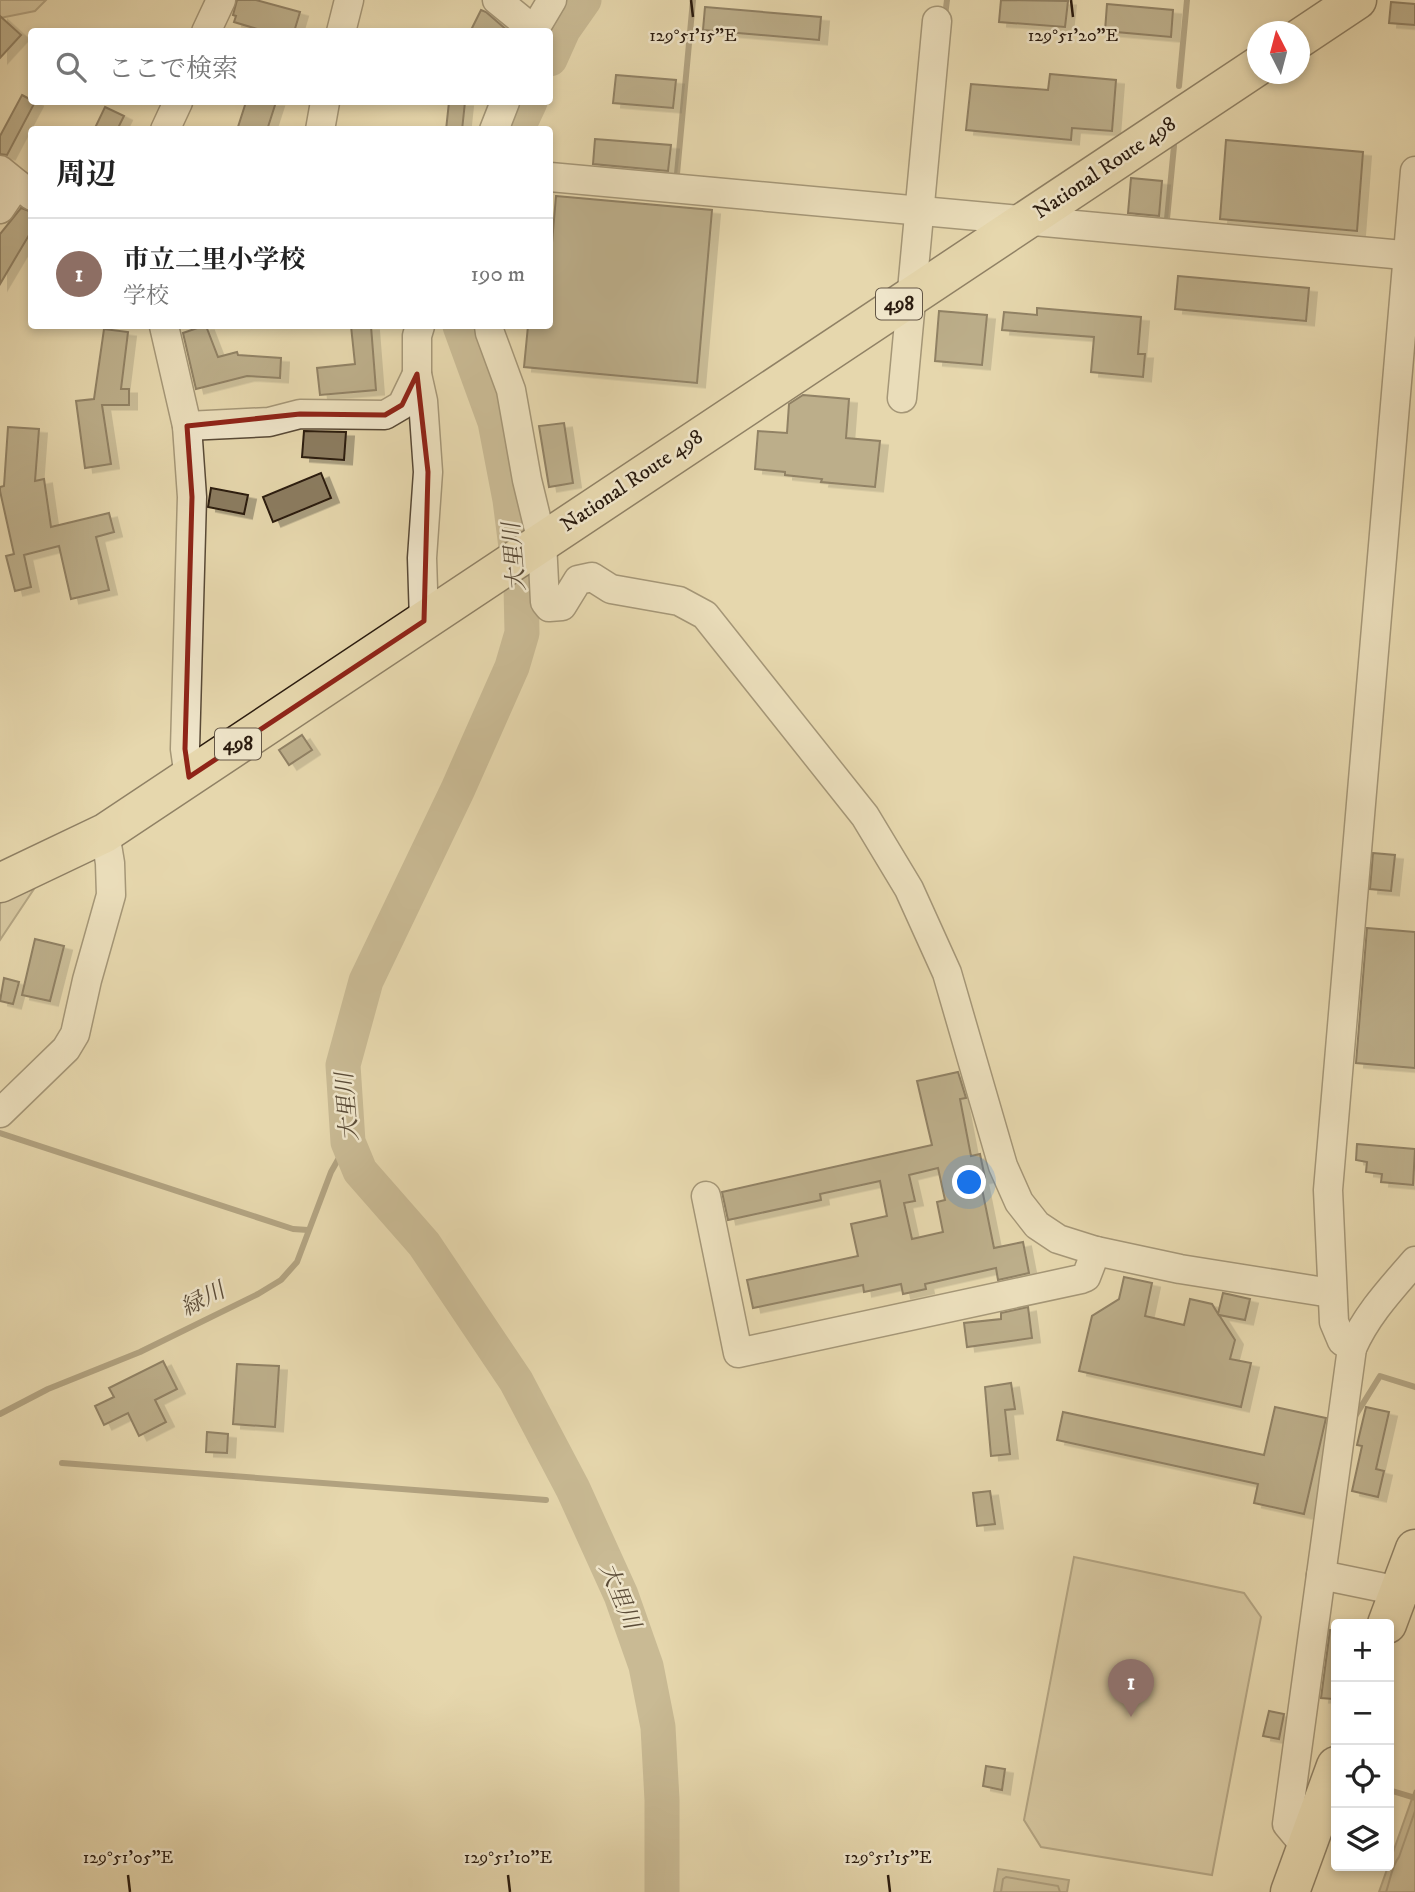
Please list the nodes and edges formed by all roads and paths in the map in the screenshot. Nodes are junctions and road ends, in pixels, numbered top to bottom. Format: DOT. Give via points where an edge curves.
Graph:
graph roads {
  1 [pos="221,0"];
  2 [pos="349,0"];
  3 [pos="497,0"];
  4 [pos="552,0"];
  5 [pos="1357,0"];
  6 [pos="937,21"];
  7 [pos="208,28"];
  8 [pos="342,28"];
  9 [pos="530,28"];
  10 [pos="535,28"];
  11 [pos="1310,31"];
  12 [pos="1247,73"];
  13 [pos="177,105"];
  14 [pos="324,105"];
  15 [pos="504,105"];
  16 [pos="167,126"];
  17 [pos="321,126"];
  18 [pos="496,126"];
  19 [pos="1415,171"];
  20 [pos="553,177"];
  21 [pos="16,183"];
  22 [pos="0,209"];
  23 [pos="920,210"];
  24 [pos="1028,219"];
  25 [pos="1411,255"];
  26 [pos="912,295"];
  27 [pos="165,329"];
  28 [pos="419,329"];
  29 [pos="489,329"];
  30 [pos="417,374"];
  31 [pos="902,398"];
  32 [pos="187,426"];
  33 [pos="542,542"];
  34 [pos="424,621"];
  35 [pos="189,777"];
  36 [pos="105,833"];
  37 [pos="0,883"];
  38 [pos="0,1113"];
  39 [pos="706,1196"];
  40 [pos="1096,1251"];
  41 [pos="1415,1261"];
  42 [pos="1331,1293"];
  43 [pos="1352,1348"];
  44 [pos="1415,1549"];
  45 [pos="1321,1576"];
  46 [pos="1393,1608"];
  47 [pos="1331,1780"];
  48 [pos="1307,1848"];
  49 [pos="1290,1892"];
  1 -- 7 [label="street"];
  2 -- 8 [label="street"];
  3 -- 9 [label="street"];
  4 -- 10 [label="street"];
  5 -- 11 [label="highway"];
  6 -- 23 [label="street"];
  12 -- 24 [label="highway, National Route 498 / 498"];
  13 -- 16 [label="street"];
  14 -- 17 [label="street"];
  15 -- 18 [label="street"];
  19 -- 25 [label="street"];
  20 -- 23 [label="street"];
  21 -- 22 [label="street"];
  23 -- 24 [label="street"];
  23 -- 26 [label="street"];
  24 -- 25 [label="street"];
  24 -- 26 [label="highway, National Route 498 / 498"];
  25 -- 42 [label="street" via="1328,1190"];
  26 -- 31 [label="street"];
  26 -- 33 [label="highway, National Route 498 / 498"];
  27 -- 32 [label="street"];
  28 -- 30 [label="street"];
  29 -- 33 [label="street" via="511,390"];
  30 -- 32 [label="street" via="402,405 385,415 300,414 269,422"];
  30 -- 34 [label="street" via="424,401 428,472 422,558"];
  32 -- 35 [label="street" via="192,497 185,749"];
  33 -- 34 [label="highway, National Route 498 / 498"];
  33 -- 40 [label="street" via="549,607 562,606 578,580 592,577 611,589 679,601 705,615 865,816 909,889 947,973 1003,1166 1019,1202 1037,1225 1058,1239"];
  34 -- 35 [label="highway, National Route 498 / 498"];
  35 -- 36 [label="highway, National Route 498 / 498"];
  36 -- 37 [label="highway, National Route 498 / 498"];
  36 -- 38 [label="street" via="111,895 75,1034 66,1049"];
  39 -- 40 [label="street" via="738,1353 1082,1279"];
  40 -- 42 [label="street"];
  41 -- 43 [label="street" via="1360,1329"];
  42 -- 43 [label="street" via="1334,1322 1342,1341"];
  43 -- 45 [label="street"];
  44 -- 46 [label="highway"];
  45 -- 46 [label="street"];
  45 -- 48 [label="street" via="1287,1824"];
  47 -- 48 [label="highway"];
  48 -- 49 [label="highway"];
}
